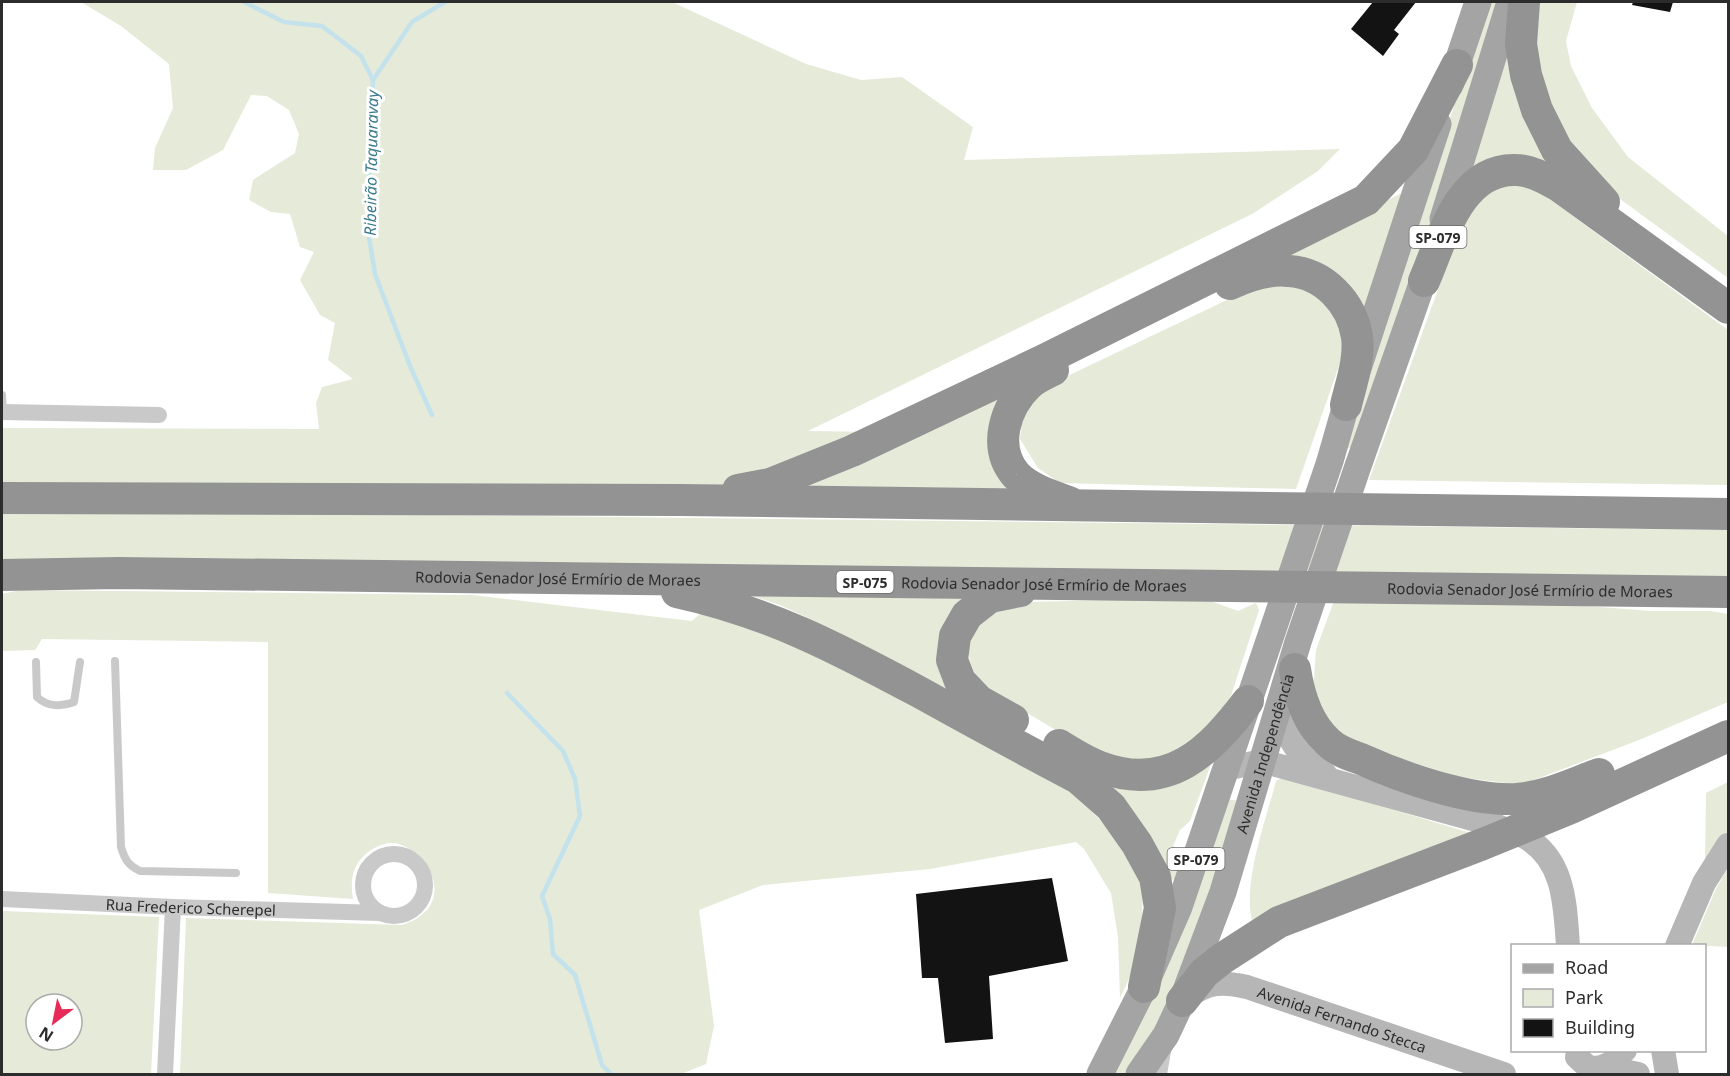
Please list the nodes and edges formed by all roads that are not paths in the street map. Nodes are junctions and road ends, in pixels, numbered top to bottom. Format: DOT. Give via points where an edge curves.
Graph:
graph roads {
  1 [pos="1478,2"];
  2 [pos="1510,2"];
  3 [pos="1524,2"];
  4 [pos="1457,65"];
  5 [pos="1424,281"];
  6 [pos="1728,298"];
  7 [pos="1728,308"];
  8 [pos="1346,405"];
  9 [pos="2,406"];
  10 [pos="159,415"];
  11 [pos="2,498"];
  12 [pos="680,500"];
  13 [pos="1081,507"];
  14 [pos="1722,513"];
  15 [pos="2,575"];
  16 [pos="618,580"];
  17 [pos="1052,584"];
  18 [pos="1639,590"];
  19 [pos="1728,592"];
  20 [pos="1728,603"];
  21 [pos="1303,632"];
  22 [pos="115,661"];
  23 [pos="36,662"];
  24 [pos="80,662"];
  25 [pos="1295,669"];
  26 [pos="1248,701"];
  27 [pos="1728,724"];
  28 [pos="1728,736"];
  29 [pos="1262,761"];
  30 [pos="1225,772"];
  31 [pos="1340,782"];
  32 [pos="1728,845"];
  33 [pos="236,873"];
  34 [pos="2,899"];
  35 [pos="173,907"];
  36 [pos="380,914"];
  37 [pos="1568,944"];
  38 [pos="1677,944"];
  39 [pos="1144,987"];
  40 [pos="1182,1001"];
  41 [pos="1166,1035"];
  42 [pos="1578,1061"];
  43 [pos="1623,1067"];
  44 [pos="165,1074"];
  45 [pos="1100,1074"];
  46 [pos="1139,1074"];
  47 [pos="1159,1074"];
  48 [pos="1504,1074"];
  1 -- 4 [label="main road, SP-079"];
  2 -- 5 [label="main road, SP-079"];
  3 -- 6 [label="highway" via="1521,44 1526,75 1557,150 1600,199"];
  4 -- 8 [label="main road, SP-079"];
  4 -- 12 [label="highway" via="1413,150 1366,200 852,451 770,484"];
  5 -- 7 [label="highway" via="1461,198 1489,176 1516,170 1560,186"];
  5 -- 21 [label="main road, SP-079"];
  8 -- 13 [label="highway" via="1357,339 1352,317 1338,295 1315,278 1289,271 1239,280 1046,374 1030,383 1018,398 1003,432 1006,461 1018,477"];
  8 -- 26 [label="main road, Avenida Independência / SP-079"];
  9 -- 10 [label="street"];
  11 -- 12 [label="highway"];
  12 -- 13 [label="highway"];
  13 -- 14 [label="highway"];
  15 -- 16 [label="highway, Rodovia Senador José Ermírio de Moraes / SP-075"];
  16 -- 17 [label="highway, Rodovia Senador José Ermírio de Moraes / SP-075"];
  16 -- 39 [label="highway" via="693,596 782,624 835,647 1078,778 1111,807 1155,877 1160,908"];
  17 -- 18 [label="highway, Rodovia Senador José Ermírio de Moraes / SP-075"];
  17 -- 26 [label="highway" via="990,597 967,615 955,636 952,660 960,681 980,701 1101,768 1130,775 1164,773 1182,766 1224,733"];
  18 -- 19 [label="highway, Rodovia Senador José Ermírio de Moraes / SP-075"];
  18 -- 20 [label="highway"];
  21 -- 25 [label="main road"];
  21 -- 29 [label="main road, Avenida Independência / SP-079"];
  22 -- 33 [label="lane" via="121,847 125,860 140,871"];
  23 -- 24 [label="lane" via="37,697 42,702 65,706 74,702"];
  25 -- 27 [label="highway" via="1308,715 1331,745 1400,775 1491,798 1541,795"];
  25 -- 31 [label="main road" via="1285,710 1288,735 1311,764"];
  26 -- 30 [label="main road, Avenida Independência / SP-079"];
  28 -- 40 [label="highway" via="1571,808 1279,922 1204,973"];
  29 -- 30 [label="main road"];
  29 -- 31 [label="main road"];
  29 -- 40 [label="main road, Avenida Independência / SP-079" via="1223,892"];
  30 -- 39 [label="main road, Avenida Independência / SP-079" via="1179,907"];
  31 -- 37 [label="main road" via="1494,825 1538,846 1560,878"];
  32 -- 38 [label="main road" via="1704,884"];
  34 -- 35 [label="street, Rua Frederico Scherepel"];
  35 -- 36 [label="street, Rua Frederico Scherepel"];
  35 -- 44 [label="street"];
  39 -- 45 [label="main road, Avenida Independência / SP-079"];
  40 -- 41 [label="main road, Avenida Independência / SP-079"];
  40 -- 48 [label="main road, Avenida Fernando Stecca" via="1207,986 1226,982"];
  41 -- 46 [label="main road, Avenida Independência / SP-079"];
  41 -- 47 [label="street"];
  42 -- 43 [label="main road" via="1589,1068"];
}
